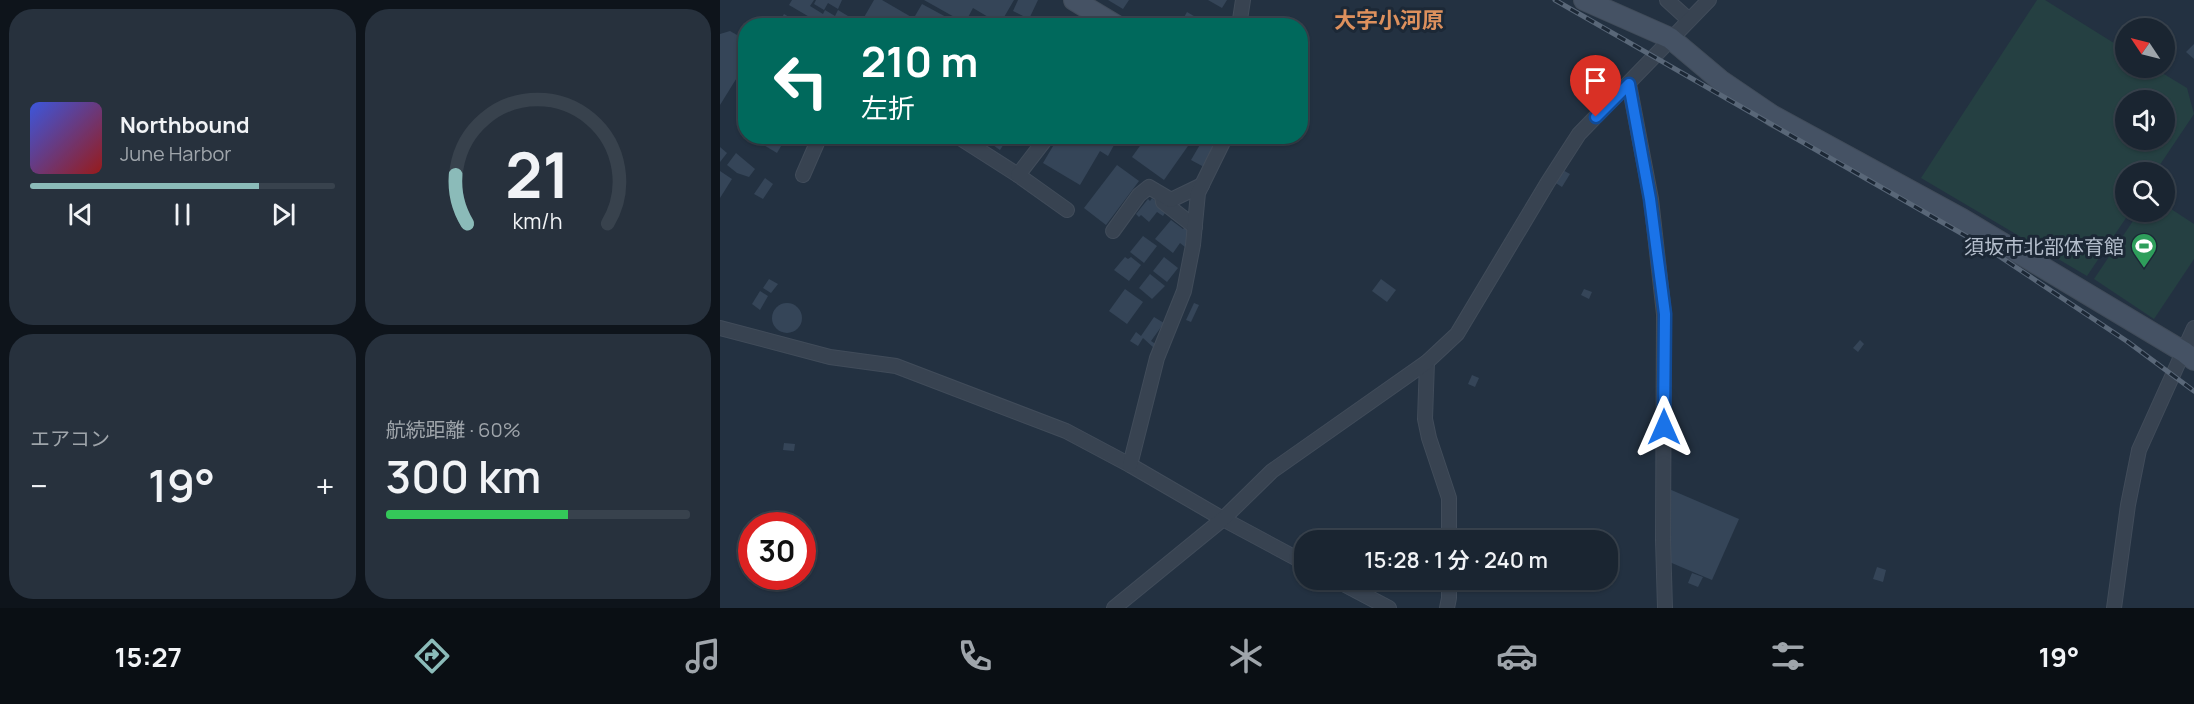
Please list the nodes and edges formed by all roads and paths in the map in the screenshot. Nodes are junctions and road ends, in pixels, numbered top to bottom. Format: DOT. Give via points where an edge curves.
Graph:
graph roads {
  1 [pos="1074,0"];
  2 [pos="1243,0"];
  3 [pos="1584,0"];
  4 [pos="1667,0"];
  5 [pos="1709,0"];
  6 [pos="1104,18"];
  7 [pos="1240,18"];
  8 [pos="1689,20"];
  9 [pos="1670,38"];
  10 [pos="1629,84"];
  11 [pos="817,144"];
  12 [pos="970,144"];
  13 [pos="1042,144"];
  14 [pos="1222,144"];
  15 [pos="1018,174"];
  16 [pos="803,175"];
  17 [pos="1202,185"];
  18 [pos="1162,196"];
  19 [pos="1067,210"];
  20 [pos="1195,227"];
  21 [pos="1113,231"];
  22 [pos="720,327"];
  23 [pos="2194,328"];
  24 [pos="2189,356"];
  25 [pos="1427,362"];
  26 [pos="1130,465"];
  27 [pos="1222,519"];
  28 [pos="1449,530"];
  29 [pos="1294,557"];
  30 [pos="1355,590"];
  31 [pos="1449,590"];
  32 [pos="1114,608"];
  33 [pos="1389,608"];
  34 [pos="1447,608"];
  35 [pos="1665,608"];
  36 [pos="2114,608"];
  1 -- 6 [label="street"];
  2 -- 7 [label="street"];
  3 -- 9 [label="street"];
  4 -- 8 [label="street"];
  5 -- 8 [label="street"];
  8 -- 9 [label="street"];
  9 -- 10 [label="street"];
  9 -- 24 [label="street" via="1720,80 1773,116 1962,219"];
  10 -- 25 [label="street" via="1580,134 1457,334"];
  10 -- 35 [label="street" via="1665,314"];
  11 -- 16 [label="street"];
  12 -- 15 [label="street"];
  13 -- 15 [label="street"];
  14 -- 17 [label="street"];
  15 -- 19 [label="street"];
  17 -- 18 [label="street" via="1172,200"];
  17 -- 20 [label="street"];
  18 -- 20 [label="street" via="1163,202"];
  18 -- 21 [label="street" via="1149,187"];
  20 -- 26 [label="street" via="1184,291 1157,358"];
  22 -- 26 [label="street" via="830,357 896,366 1066,431"];
  23 -- 24 [label="street"];
  24 -- 36 [label="street" via="2139,450"];
  25 -- 27 [label="street" via="1272,471"];
  25 -- 28 [label="street" via="1425,418 1449,498"];
  26 -- 27 [label="street"];
  27 -- 29 [label="street"];
  27 -- 32 [label="street"];
  30 -- 33 [label="street"];
  31 -- 34 [label="street"];
}
